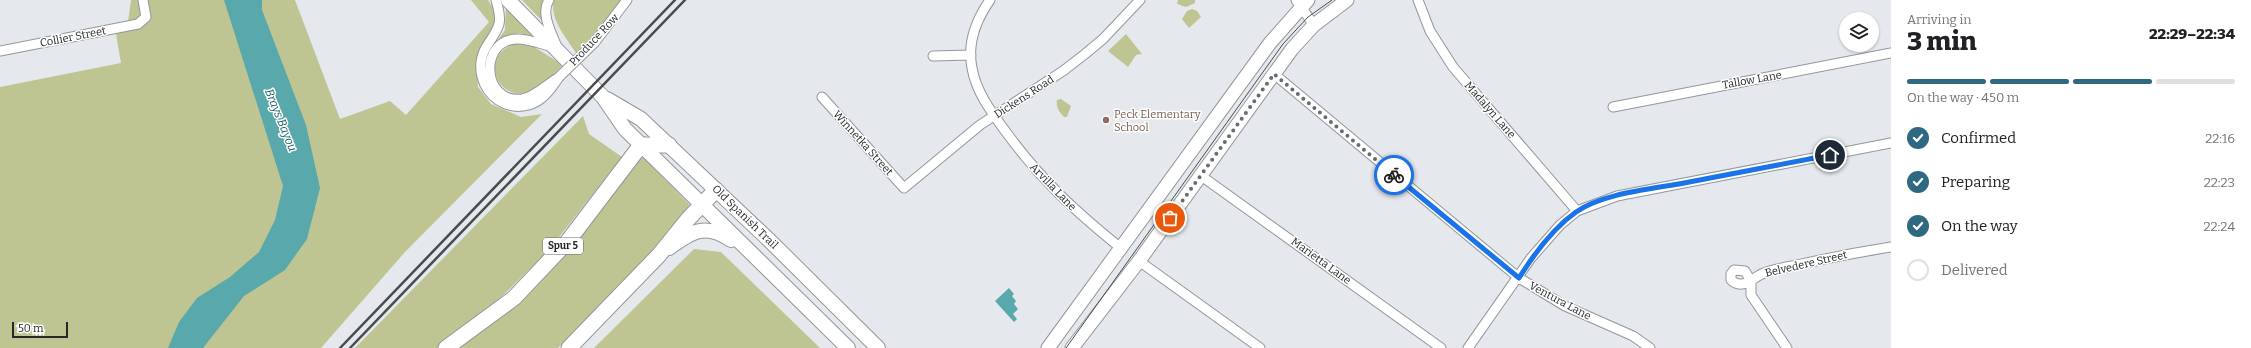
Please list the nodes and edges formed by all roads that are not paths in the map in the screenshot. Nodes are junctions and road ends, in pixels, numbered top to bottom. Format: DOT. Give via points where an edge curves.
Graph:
graph roads {
  1 [pos="143,0"];
  2 [pos="496,0"];
  3 [pos="508,0"];
  4 [pos="548,0"];
  5 [pos="627,0"];
  6 [pos="990,0"];
  7 [pos="1140,0"];
  8 [pos="1347,0"];
  9 [pos="1418,0"];
  10 [pos="1302,2"];
  11 [pos="1314,25"];
  12 [pos="557,49"];
  13 [pos="0,51"];
  14 [pos="1891,54"];
  15 [pos="933,56"];
  16 [pos="971,56"];
  17 [pos="1274,74"];
  18 [pos="559,77"];
  19 [pos="603,96"];
  20 [pos="822,97"];
  21 [pos="1613,107"];
  22 [pos="994,116"];
  23 [pos="1891,143"];
  24 [pos="641,145"];
  25 [pos="669,145"];
  26 [pos="1200,175"];
  27 [pos="904,188"];
  28 [pos="716,190"];
  29 [pos="701,205"];
  30 [pos="1577,212"];
  31 [pos="1891,247"];
  32 [pos="1122,248"];
  33 [pos="659,255"];
  34 [pos="1139,261"];
  35 [pos="762,265"];
  36 [pos="1731,274"];
  37 [pos="1519,278"];
  38 [pos="1751,281"];
  39 [pos="446,348"];
  40 [pos="569,348"];
  41 [pos="848,348"];
  42 [pos="878,348"];
  43 [pos="1048,348"];
  44 [pos="1072,348"];
  45 [pos="1260,348"];
  46 [pos="1441,348"];
  47 [pos="1468,348"];
  48 [pos="1650,348"];
  49 [pos="1787,348"];
  1 -- 13 [label="street, Collier Street" via="146,20 138,24"];
  2 -- 18 [label="street, Produce Row" via="499,23 496,34 485,49 481,66 482,79 489,94 502,103 523,107 534,104 549,92"];
  3 -- 12 [label="main road, Old Spanish Trail"];
  4 -- 12 [label="street, Produce Row" via="546,17"];
  5 -- 18 [label="street, Produce Row, bridge" via="595,42"];
  6 -- 16 [label="street, Arvilla Lane" via="977,22 972,37"];
  7 -- 22 [label="street, Dickens Road" via="1103,39 1064,71"];
  8 -- 11 [label="main road"];
  9 -- 30 [label="street, Madalyn Lane" via="1430,31 1453,67"];
  10 -- 11 [label="street"];
  10 -- 32 [label="main road"];
  11 -- 17 [label="main road"];
  12 -- 18 [label="street, Produce Row" via="515,39 502,44 494,52 488,66 495,88 513,99 530,97"];
  12 -- 19 [label="main road, Old Spanish Trail"];
  14 -- 21 [label="street, Tallow Lane"];
  15 -- 16 [label="street"];
  16 -- 22 [label="street, Arvilla Lane" via="974,78"];
  17 -- 26 [label="main road"];
  17 -- 37 [label="street, Ventura Lane"];
  19 -- 24 [label="main road, Old Spanish Trail" via="625,129"];
  19 -- 25 [label="main road, Old Spanish Trail" via="641,119"];
  20 -- 27 [label="street, Winnetka Street"];
  22 -- 27 [label="street, Dickens Road"];
  22 -- 32 [label="street, Arvilla Lane" via="1044,180 1079,214"];
  23 -- 30 [label="street" via="1617,196"];
  24 -- 25 [label="highway"];
  24 -- 29 [label="main road, Old Spanish Trail"];
  24 -- 39 [label="highway, Spur 5 / Spur 5" via="568,242 520,292"];
  25 -- 28 [label="main road, Old Spanish Trail"];
  26 -- 34 [label="main road"];
  26 -- 46 [label="street, Marietta Lane"];
  28 -- 29 [label="highway"];
  28 -- 42 [label="main road, Old Spanish Trail"];
  29 -- 33 [label="highway"];
  29 -- 35 [label="main road, Old Spanish Trail"];
  30 -- 37 [label="street" via="1547,239"];
  31 -- 38 [label="street, Belvedere Street" via="1825,258 1763,273"];
  32 -- 43 [label="main road"];
  33 -- 35 [label="main road" via="686,235 699,230 712,231 727,238 747,256"];
  33 -- 40 [label="highway"];
  34 -- 44 [label="main road"];
  34 -- 45 [label="street"];
  35 -- 41 [label="main road, Old Spanish Trail"];
  36 -- 38 [label="street" via="1731,280 1735,284"];
  37 -- 47 [label="street"];
  37 -- 48 [label="street, Ventura Lane" via="1564,306 1633,336"];
  38 -- 49 [label="street" via="1751,295"];
}
